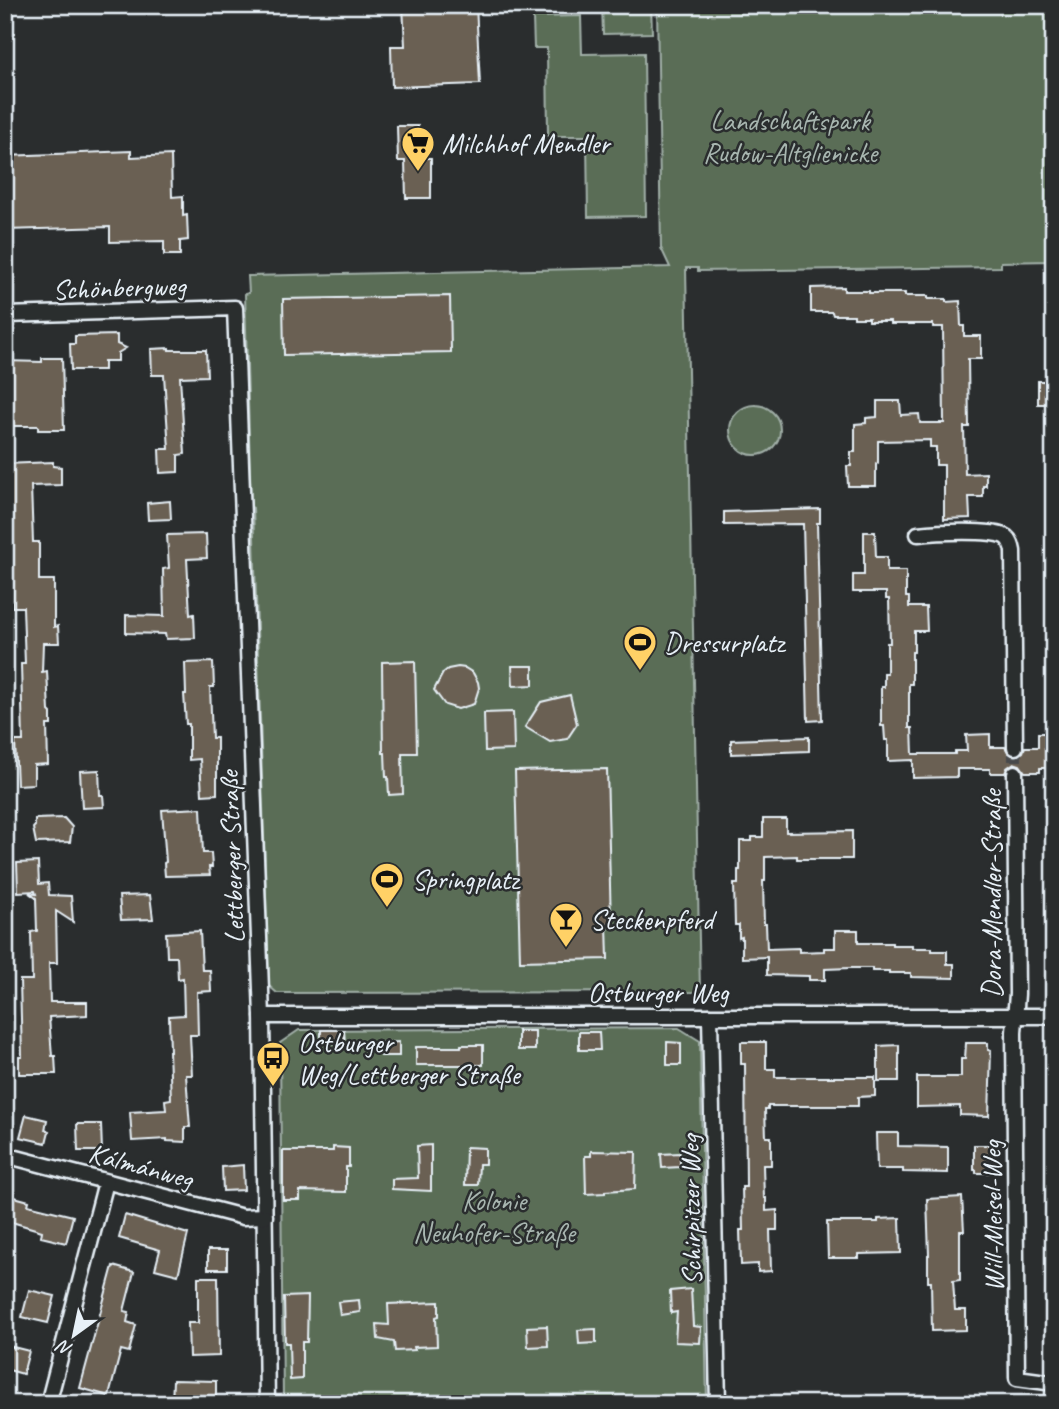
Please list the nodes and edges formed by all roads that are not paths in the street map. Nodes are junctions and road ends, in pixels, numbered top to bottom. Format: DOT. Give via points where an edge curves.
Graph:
graph roads {
  1 [pos="234,308"];
  2 [pos="5,315"];
  3 [pos="918,534"];
  4 [pos="1015,747"];
  5 [pos="1015,772"];
  6 [pos="262,1016"];
  7 [pos="710,1016"];
  8 [pos="1015,1016"];
  9 [pos="1054,1016"];
  10 [pos="5,1155"];
  11 [pos="106,1182"];
  12 [pos="265,1216"];
  13 [pos="1054,1383"];
  14 [pos="48,1404"];
  15 [pos="267,1404"];
  16 [pos="718,1404"];
  1 -- 2 [label="street, Schönbergweg"];
  1 -- 6 [label="street, Lettberger Straße"];
  3 -- 4 [label="street" via="977,533 1004,536 1011,542"];
  5 -- 8 [label="street, Dora-Mendler-Straße"];
  6 -- 7 [label="street, Ostburger Weg"];
  6 -- 12 [label="street, Lettberger Straße"];
  7 -- 8 [label="street, Ostburger Weg"];
  7 -- 16 [label="street, Schirpitzer Weg"];
  8 -- 9 [label="street, Ostburger Weg"];
  8 -- 13 [label="street, Will-Meisel-Weg" via="1017,1378"];
  10 -- 11 [label="street, Kálmánweg"];
  11 -- 12 [label="street, Kálmánweg" via="243,1217"];
  11 -- 14 [label="street"];
  12 -- 15 [label="street, Lettberger Straße"];
}
